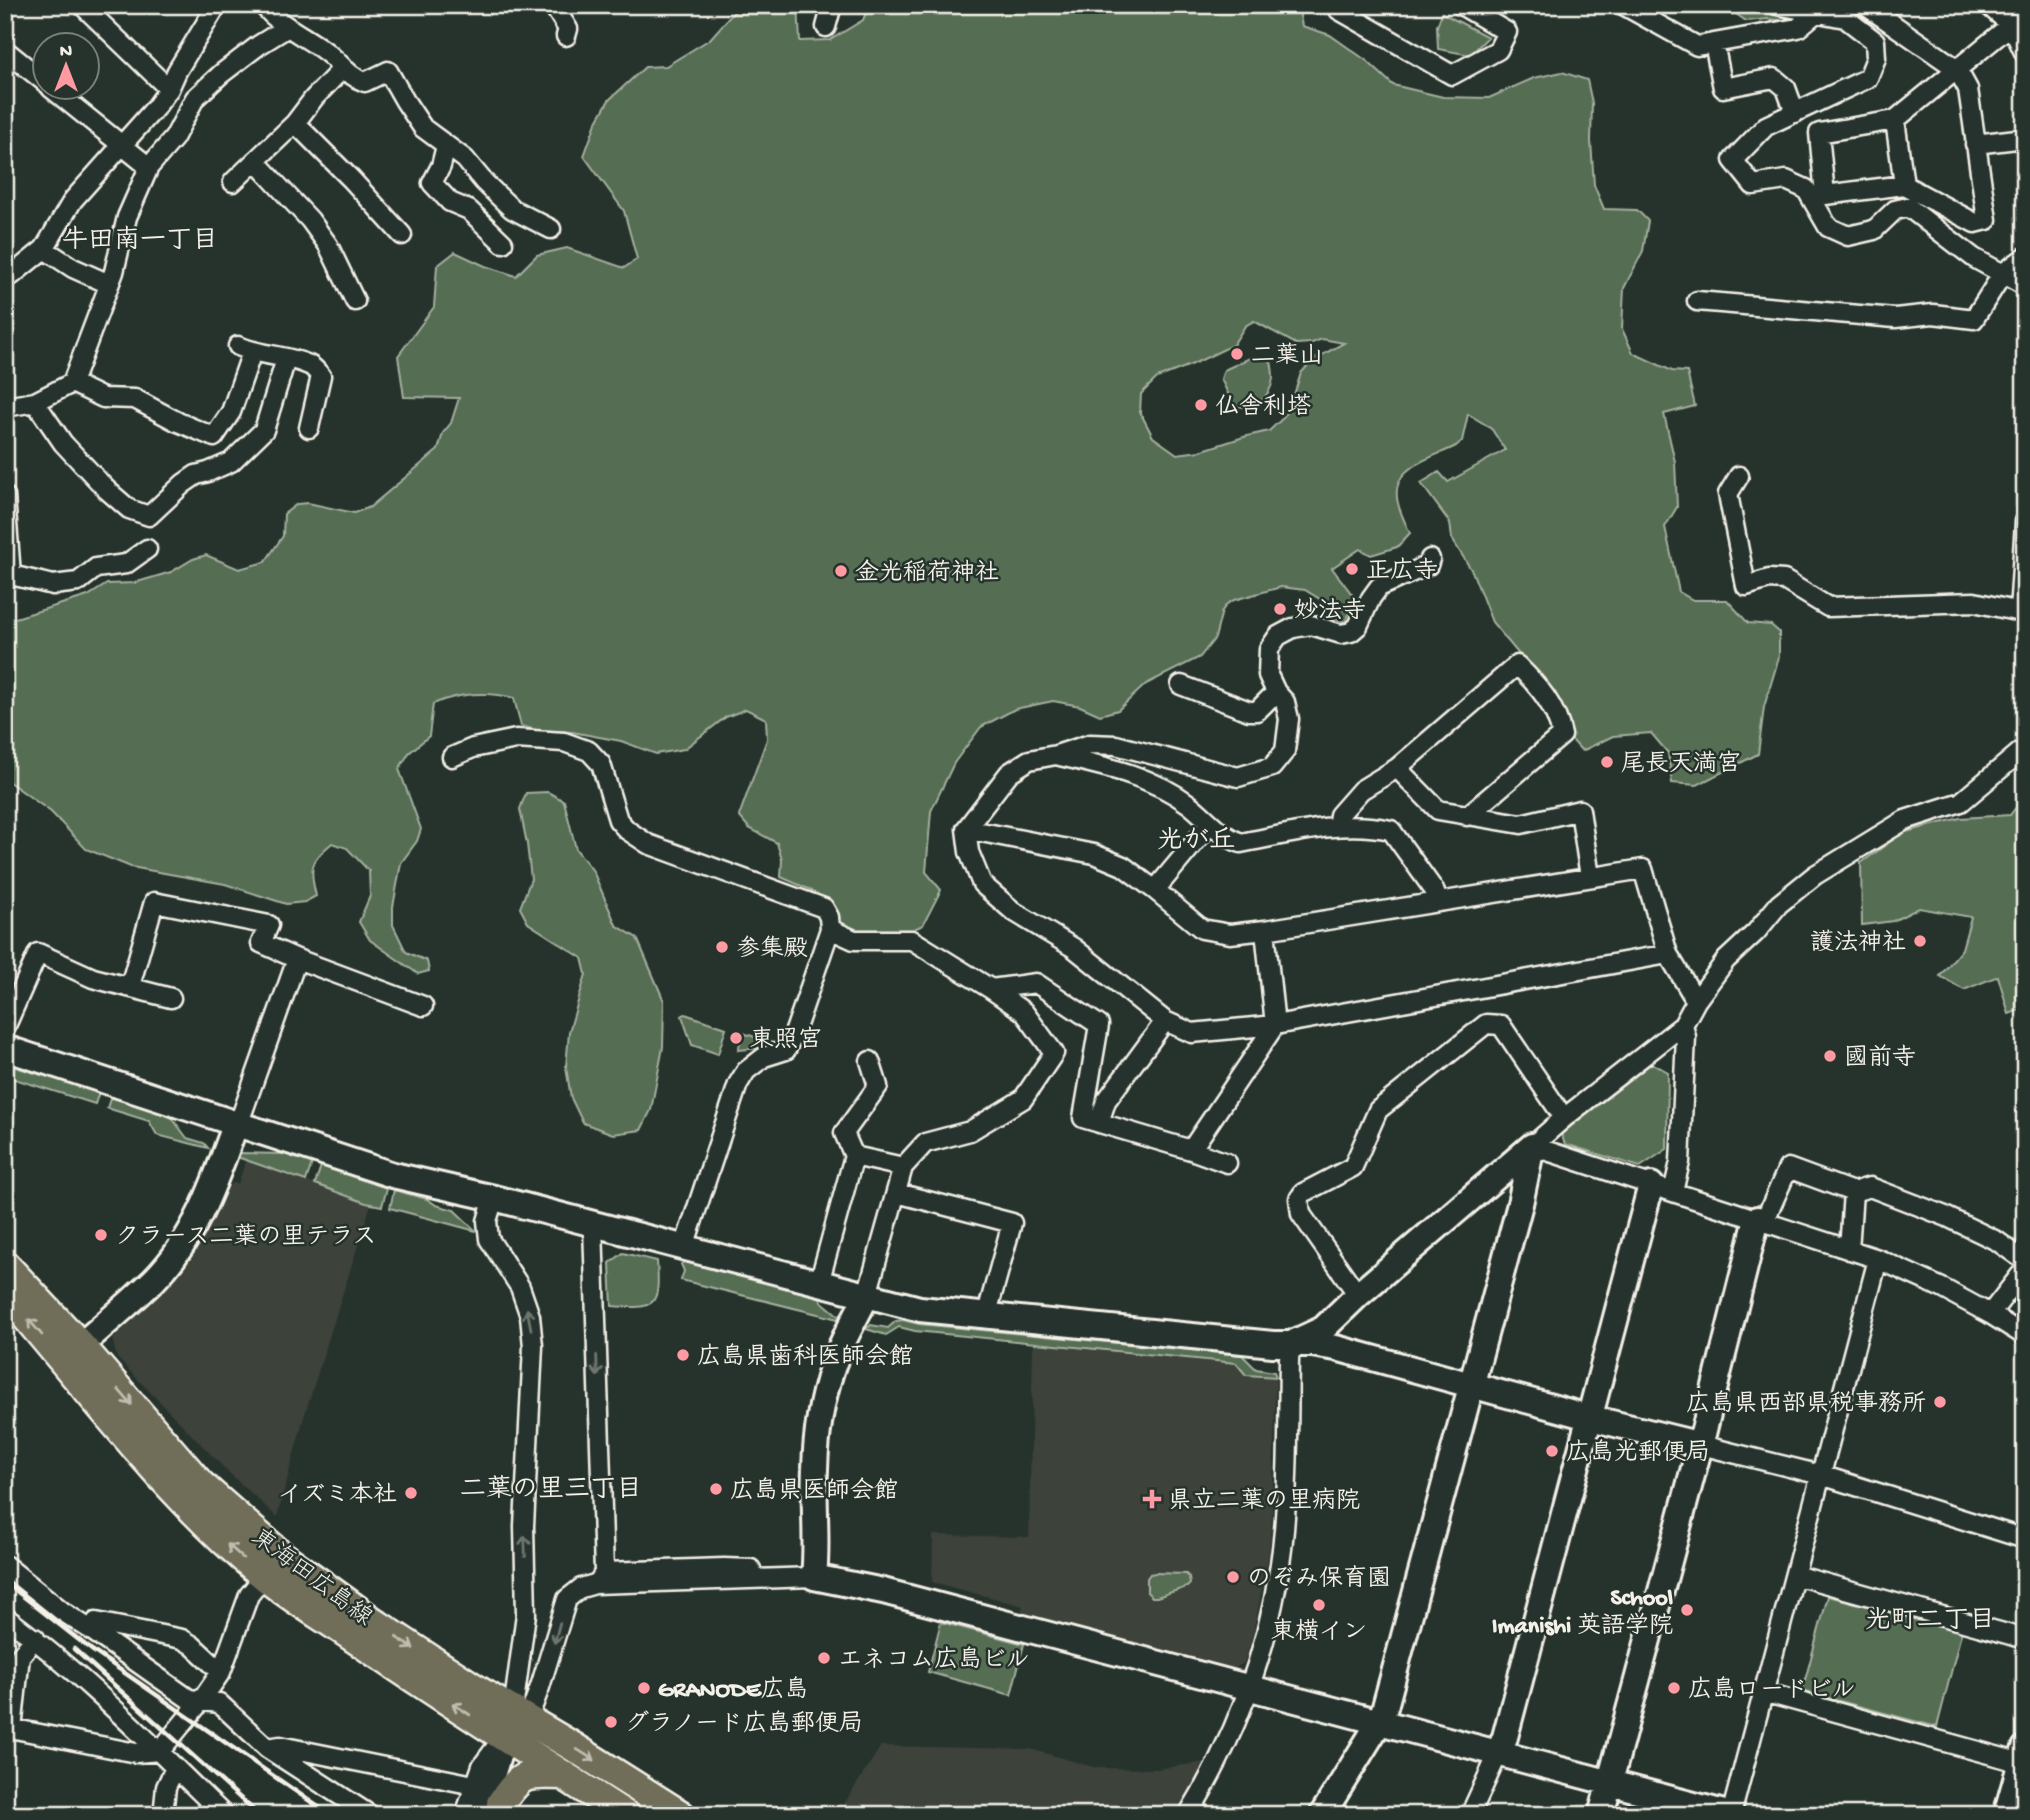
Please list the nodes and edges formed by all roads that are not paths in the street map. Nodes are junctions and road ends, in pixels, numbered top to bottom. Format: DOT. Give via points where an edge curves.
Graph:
graph roads {
  1 [pos="82,5"];
  2 [pos="217,5"];
  3 [pos="263,5"];
  4 [pos="553,5"];
  5 [pos="832,5"];
  6 [pos="1340,5"];
  7 [pos="1461,5"];
  8 [pos="1623,5"];
  9 [pos="1777,5"];
  10 [pos="1865,5"];
  11 [pos="1988,5"];
  12 [pos="1816,13"];
  13 [pos="2018,21"];
  14 [pos="288,27"];
  15 [pos="826,27"];
  16 [pos="566,36"];
  17 [pos="1714,43"];
  18 [pos="5,50"];
  19 [pos="2025,54"];
  20 [pos="342,69"];
  21 [pos="1957,69"];
  22 [pos="32,72"];
  23 [pos="169,89"];
  24 [pos="68,102"];
  25 [pos="1795,113"];
  26 [pos="1895,120"];
  27 [pos="295,123"];
  28 [pos="2025,138"];
  29 [pos="1975,144"];
  30 [pos="122,146"];
  31 [pos="446,146"];
  32 [pos="255,161"];
  33 [pos="149,167"];
  34 [pos="233,182"];
  35 [pos="1904,185"];
  36 [pos="551,229"];
  37 [pos="402,235"];
  38 [pos="503,243"];
  39 [pos="44,249"];
  40 [pos="2025,257"];
  41 [pos="2003,273"];
  42 [pos="5,277"];
  43 [pos="109,284"];
  44 [pos="2023,284"];
  45 [pos="355,301"];
  46 [pos="1697,301"];
  47 [pos="286,359"];
  48 [pos="72,383"];
  49 [pos="35,402"];
  50 [pos="5,407"];
  51 [pos="309,428"];
  52 [pos="1739,476"];
  53 [pos="5,496"];
  54 [pos="2025,522"];
  55 [pos="147,549"];
  56 [pos="1430,559"];
  57 [pos="2022,612"];
  58 [pos="1181,685"];
  59 [pos="1276,692"];
  60 [pos="2025,748"];
  61 [pos="1056,755"];
  62 [pos="452,757"];
  63 [pos="1396,768"];
  64 [pos="1467,816"];
  65 [pos="1210,824"];
  66 [pos="1337,826"];
  67 [pos="966,829"];
  68 [pos="1590,877"];
  69 [pos="1155,890"];
  70 [pos="1438,901"];
  71 [pos="830,929"];
  72 [pos="1265,930"];
  73 [pos="1668,954"];
  74 [pos="297,959"];
  75 [pos="130,986"];
  76 [pos="991,989"];
  77 [pos="171,998"];
  78 [pos="1696,1002"];
  79 [pos="423,1006"];
  80 [pos="1165,1021"];
  81 [pos="1275,1025"];
  82 [pos="1683,1025"];
  83 [pos="5,1028"];
  84 [pos="5,1048"];
  85 [pos="870,1061"];
  86 [pos="1564,1118"];
  87 [pos="236,1123"];
  88 [pos="1099,1123"];
  89 [pos="1532,1146"];
  90 [pos="1191,1150"];
  91 [pos="854,1156"];
  92 [pos="1227,1163"];
  93 [pos="903,1167"];
  94 [pos="1662,1189"];
  95 [pos="1853,1192"];
  96 [pos="897,1193"];
  97 [pos="494,1198"];
  98 [pos="1760,1221"];
  99 [pos="593,1225"];
  100 [pos="684,1247"];
  101 [pos="1849,1250"];
  102 [pos="1878,1259"];
  103 [pos="2025,1261"];
  104 [pos="5,1265"];
  105 [pos="2025,1269"];
  106 [pos="819,1283"];
  107 [pos="5,1292"];
  108 [pos="867,1295"];
  109 [pos="1357,1295"];
  110 [pos="1990,1314"];
  111 [pos="988,1315"];
  112 [pos="2025,1336"];
  113 [pos="1291,1344"];
  114 [pos="72,1353"];
  115 [pos="1472,1385"];
  116 [pos="1590,1418"];
  117 [pos="1700,1445"];
  118 [pos="1821,1475"];
  119 [pos="2025,1539"];
  120 [pos="5,1565"];
  121 [pos="273,1566"];
  122 [pos="1795,1575"];
  123 [pos="814,1577"];
  124 [pos="599,1578"];
  125 [pos="5,1617"];
  126 [pos="91,1630"];
  127 [pos="35,1638"];
  128 [pos="2025,1639"];
  129 [pos="12,1655"];
  130 [pos="221,1672"];
  131 [pos="1250,1689"];
  132 [pos="1763,1692"];
  133 [pos="201,1701"];
  134 [pos="1379,1723"];
  135 [pos="9,1728"];
  136 [pos="516,1728"];
  137 [pos="267,1748"];
  138 [pos="160,1751"];
  139 [pos="1498,1754"];
  140 [pos="2023,1758"];
  141 [pos="175,1768"];
  142 [pos="564,1775"];
  143 [pos="518,1780"];
  144 [pos="1609,1783"];
  145 [pos="492,1804"];
  146 [pos="163,1815"];
  147 [pos="224,1815"];
  148 [pos="370,1815"];
  149 [pos="464,1815"];
  150 [pos="625,1815"];
  151 [pos="681,1815"];
  152 [pos="1188,1815"];
  153 [pos="1322,1815"];
  154 [pos="1470,1815"];
  155 [pos="1601,1815"];
  156 [pos="1732,1815"];
  157 [pos="2006,1815"];
  1 -- 23 [label="street"];
  2 -- 23 [label="street"];
  3 -- 14 [label="street"];
  4 -- 16 [label="street" via="568,29"];
  5 -- 15 [label="street"];
  6 -- 7 [label="street" via="1339,10 1452,75 1498,50 1507,32"];
  8 -- 17 [label="street" via="1697,46"];
  9 -- 12 [label="street"];
  10 -- 21 [label="street"];
  11 -- 13 [label="street"];
  12 -- 17 [label="street" via="1798,28"];
  12 -- 25 [label="street" via="1844,18 1875,41 1876,58 1868,78"];
  13 -- 19 [label="street"];
  13 -- 21 [label="street"];
  14 -- 20 [label="street"];
  14 -- 33 [label="street" via="221,74 195,99 174,138"];
  17 -- 25 [label="street" via="1723,88 1774,78 1786,88"];
  18 -- 22 [label="street"];
  20 -- 27 [label="street"];
  20 -- 31 [label="street" via="365,82 388,71 423,128"];
  21 -- 26 [label="street"];
  21 -- 29 [label="street" via="1968,89"];
  23 -- 30 [label="street"];
  24 -- 30 [label="street"];
  25 -- 41 [label="street" via="1766,127 1733,160 1753,185 1786,180 1806,189 1828,226 1848,236 1874,230 1895,210 1908,207 1975,258"];
  26 -- 35 [label="street"];
  26 -- 35 [label="street" via="1819,133 1825,194"];
  27 -- 32 [label="street"];
  27 -- 37 [label="street"];
  28 -- 29 [label="street"];
  29 -- 35 [label="street" via="1987,220 1975,223"];
  30 -- 33 [label="street"];
  30 -- 39 [label="street" via="74,200"];
  31 -- 36 [label="street" via="465,159 512,209"];
  31 -- 38 [label="street" via="432,183"];
  32 -- 34 [label="street"];
  32 -- 45 [label="street" via="328,245"];
  33 -- 43 [label="street" via="127,217"];
  39 -- 42 [label="street"];
  39 -- 43 [label="street"];
  40 -- 41 [label="street"];
  41 -- 44 [label="street"];
  41 -- 46 [label="street" via="1975,319 1933,314 1895,318"];
  43 -- 48 [label="street"];
  47 -- 48 [label="street" via="245,349 231,412 214,436 135,399 103,398"];
  47 -- 49 [label="street" via="264,430 231,462 196,475 149,516 129,509 107,490 62,443"];
  47 -- 51 [label="street" via="311,366 321,376"];
  48 -- 49 [label="street"];
  49 -- 50 [label="street"];
  52 -- 57 [label="street" via="1728,494 1746,586 1784,580 1828,607 1974,602"];
  53 -- 55 [label="street" via="11,575 53,585 78,582 96,568 126,564"];
  54 -- 57 [label="street"];
  56 -- 59 [label="street" via="1428,565 1379,587 1352,632 1340,634 1311,625 1278,636 1269,649 1268,675"];
  58 -- 59 [label="street" via="1250,711 1257,711"];
  59 -- 61 [label="street" via="1285,702 1289,719 1284,751 1272,767 1238,777 1116,745 1090,744"];
  60 -- 78 [label="street" via="1961,802 1905,820 1815,875 1726,960"];
  61 -- 65 [label="street" via="1119,769 1159,785"];
  61 -- 67 [label="street" via="1029,760 1009,773"];
  62 -- 71 [label="street" via="516,739 564,742 589,751 601,764 618,820 627,830 648,844 824,908"];
  63 -- 64 [label="street" via="1438,810"];
  63 -- 64 [label="street" via="1517,665 1538,685 1559,720 1562,735"];
  63 -- 66 [label="street" via="1361,790 1339,815"];
  64 -- 68 [label="street" via="1521,824 1580,810"];
  65 -- 66 [label="street" via="1241,843"];
  65 -- 69 [label="street"];
  66 -- 70 [label="street" via="1391,830"];
  67 -- 69 [label="street" via="1094,854 1123,866"];
  67 -- 80 [label="street" via="969,852 982,884 1013,911 1074,948"];
  68 -- 70 [label="street"];
  68 -- 73 [label="street" via="1643,869"];
  69 -- 72 [label="street" via="1202,929 1230,934"];
  70 -- 72 [label="street"];
  71 -- 76 [label="street" via="853,940 912,940"];
  71 -- 100 [label="street" via="786,1050 764,1057 738,1084"];
  72 -- 81 [label="street"];
  73 -- 78 [label="street"];
  73 -- 81 [label="street"];
  74 -- 75 [label="street" via="261,943 269,925 154,902"];
  74 -- 79 [label="street"];
  74 -- 87 [label="street"];
  75 -- 77 [label="street"];
  75 -- 83 [label="street" via="93,978 38,953"];
  76 -- 88 [label="street" via="1036,983 1099,1025 1083,1118"];
  76 -- 93 [label="street" via="1024,1012 1055,1053 1023,1099 970,1131 925,1143"];
  78 -- 82 [label="street"];
  80 -- 81 [label="street" via="1192,1033"];
  80 -- 88 [label="street" via="1106,1101"];
  81 -- 90 [label="street"];
  82 -- 86 [label="street"];
  82 -- 94 [label="street" via="1680,1163"];
  84 -- 87 [label="street"];
  85 -- 91 [label="street" via="878,1086 844,1133"];
  86 -- 89 [label="street"];
  86 -- 109 [label="street" via="1501,1025 1486,1024 1378,1111 1353,1167 1299,1199 1301,1214"];
  87 -- 97 [label="street" via="393,1175"];
  87 -- 114 [label="street" via="198,1219 175,1253 156,1278"];
  88 -- 90 [label="street"];
  89 -- 94 [label="street"];
  89 -- 109 [label="street"];
  89 -- 115 [label="street"];
  90 -- 92 [label="street"];
  91 -- 93 [label="street"];
  91 -- 106 [label="street"];
  93 -- 96 [label="street"];
  94 -- 98 [label="street"];
  94 -- 116 [label="street"];
  95 -- 98 [label="street" via="1788,1168"];
  95 -- 101 [label="street"];
  95 -- 103 [label="street" via="1870,1186 1945,1216 1997,1241"];
  96 -- 108 [label="street"];
  96 -- 111 [label="street" via="1012,1223"];
  97 -- 99 [label="street"];
  136 -- 97 [label="street, one-way" via="517,1672 526,1624 524,1526 533,1346 530,1316 520,1287 489,1239 487,1221"];
  98 -- 101 [label="street"];
  98 -- 117 [label="street"];
  99 -- 100 [label="street"];
  99 -- 124 [label="street, one-way"];
  100 -- 106 [label="street"];
  101 -- 102 [label="street"];
  102 -- 110 [label="street"];
  102 -- 118 [label="street"];
  104 -- 114 [label="main road, 東海田広島線"];
  105 -- 110 [label="street"];
  106 -- 108 [label="street"];
  114 -- 107 [label="main road, 東海田広島線, one-way"];
  108 -- 111 [label="street" via="920,1309"];
  108 -- 123 [label="street" via="836,1359 821,1406 814,1472"];
  109 -- 113 [label="street" via="1323,1329"];
  110 -- 112 [label="street"];
  111 -- 113 [label="street"];
  113 -- 115 [label="street" via="1312,1343"];
  113 -- 131 [label="street" via="1284,1530 1277,1585"];
  114 -- 121 [label="main road, 東海田広島線" via="162,1478 200,1518"];
  115 -- 116 [label="street"];
  115 -- 134 [label="street"];
  116 -- 117 [label="street"];
  116 -- 139 [label="street"];
  117 -- 118 [label="street"];
  117 -- 144 [label="street"];
  118 -- 119 [label="street"];
  118 -- 122 [label="street"];
  120 -- 126 [label="street"];
  121 -- 130 [label="street" via="249,1595"];
  121 -- 136 [label="main road, 東海田広島線" via="378,1654"];
  122 -- 128 [label="street"];
  122 -- 132 [label="street"];
  123 -- 124 [label="street"];
  123 -- 131 [label="street" via="883,1591"];
  124 -- 136 [label="street, one-way" via="568,1600 540,1686"];
  125 -- 127 [label="street"];
  126 -- 130 [label="street" via="96,1622 176,1637 192,1645"];
  126 -- 133 [label="street" via="188,1699"];
  127 -- 129 [label="street"];
  127 -- 138 [label="street"];
  129 -- 135 [label="street"];
  130 -- 133 [label="street"];
  131 -- 134 [label="street"];
  131 -- 152 [label="street"];
  132 -- 140 [label="street"];
  132 -- 156 [label="street"];
  133 -- 137 [label="street" via="219,1703"];
  133 -- 138 [label="street"];
  134 -- 139 [label="street"];
  134 -- 153 [label="street"];
  135 -- 138 [label="street" via="136,1753"];
  136 -- 142 [label="main road, 東海田広島線"];
  136 -- 143 [label="street"];
  136 -- 145 [label="street"];
  136 -- 151 [label="main road, 東海田広島線, one-way"];
  137 -- 145 [label="street" via="280,1746 469,1783"];
  137 -- 148 [label="street"];
  138 -- 141 [label="street"];
  139 -- 144 [label="street"];
  139 -- 154 [label="street"];
  140 -- 157 [label="street"];
  141 -- 146 [label="street" via="166,1787"];
  141 -- 147 [label="street"];
  142 -- 143 [label="main road"];
  142 -- 150 [label="main road, 東海田広島線"];
  143 -- 145 [label="main road"];
  144 -- 155 [label="street"];
  144 -- 156 [label="street"];
  145 -- 149 [label="street"];
}
